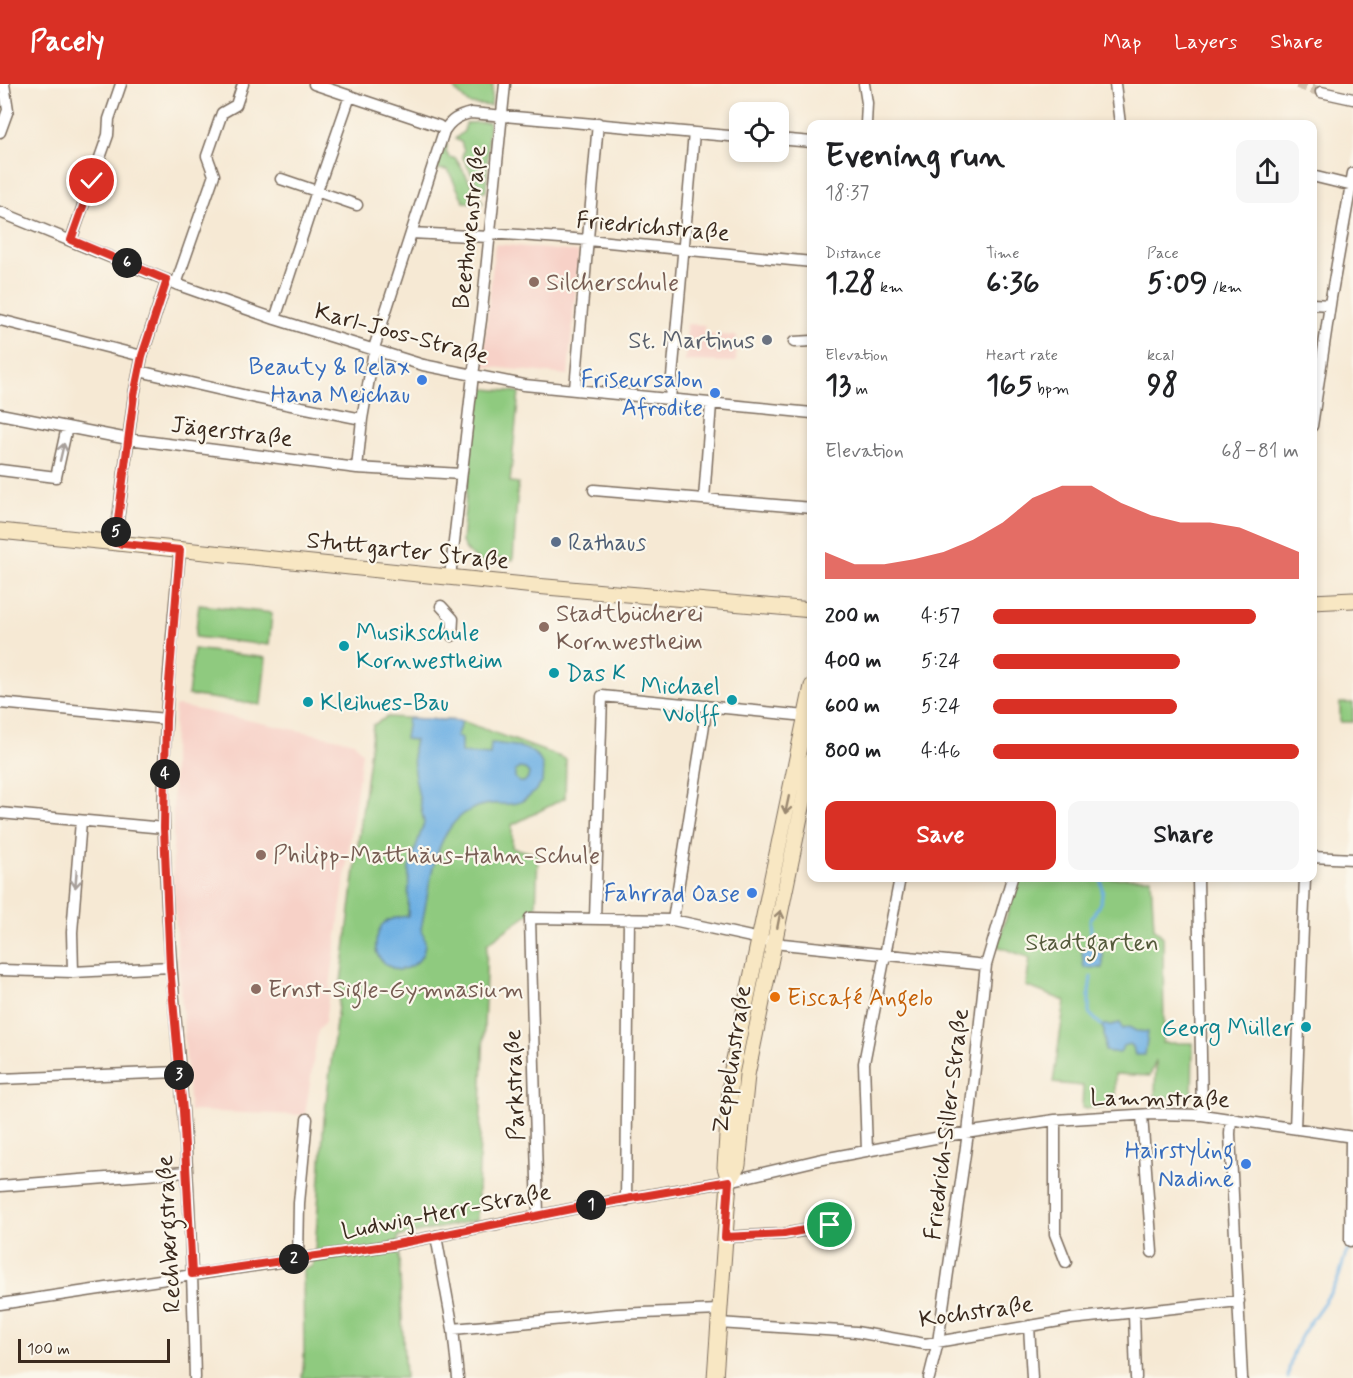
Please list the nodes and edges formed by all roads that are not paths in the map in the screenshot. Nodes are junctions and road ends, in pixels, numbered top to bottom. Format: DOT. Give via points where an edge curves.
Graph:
graph roads {
  1 [pos="4,84"];
  2 [pos="121,84"];
  3 [pos="243,84"];
  4 [pos="314,84"];
  5 [pos="505,84"];
  6 [pos="864,84"];
  7 [pos="1115,84"];
  8 [pos="1321,92"];
  9 [pos="350,96"];
  10 [pos="1353,99"];
  11 [pos="502,116"];
  12 [pos="866,120"];
  13 [pos="1120,120"];
  14 [pos="598,123"];
  15 [pos="440,126"];
  16 [pos="0,132"];
  17 [pos="694,134"];
  18 [pos="729,136"];
  19 [pos="789,140"];
  20 [pos="807,142"];
  21 [pos="1353,173"];
  22 [pos="1317,177"];
  23 [pos="281,179"];
  24 [pos="1352,185"];
  25 [pos="317,190"];
  26 [pos="357,205"];
  27 [pos="0,212"];
  28 [pos="411,233"];
  29 [pos="489,235"];
  30 [pos="71,240"];
  31 [pos="588,240"];
  32 [pos="685,249"];
  33 [pos="807,261"];
  34 [pos="171,282"];
  35 [pos="1317,304"];
  36 [pos="1330,305"];
  37 [pos="275,319"];
  38 [pos="0,320"];
  39 [pos="807,341"];
  40 [pos="794,342"];
  41 [pos="374,349"];
  42 [pos="142,356"];
  43 [pos="139,371"];
  44 [pos="472,375"];
  45 [pos="575,389"];
  46 [pos="1317,392"];
  47 [pos="670,399"];
  48 [pos="711,404"];
  49 [pos="807,413"];
  50 [pos="0,414"];
  51 [pos="362,419"];
  52 [pos="67,427"];
  53 [pos="128,439"];
  54 [pos="357,468"];
  55 [pos="0,471"];
  56 [pos="461,474"];
  57 [pos="594,490"];
  58 [pos="704,499"];
  59 [pos="807,508"];
  60 [pos="0,531"];
  61 [pos="115,543"];
  62 [pos="180,550"];
  63 [pos="450,576"];
  64 [pos="1353,600"];
  65 [pos="1317,602"];
  66 [pos="441,606"];
  67 [pos="807,610"];
  68 [pos="452,636"];
  69 [pos="0,703"];
  70 [pos="707,706"];
  71 [pos="166,719"];
  72 [pos="807,719"];
  73 [pos="807,730"];
  74 [pos="807,779"];
  75 [pos="0,813"];
  76 [pos="81,821"];
  77 [pos="164,828"];
  78 [pos="1317,857"];
  79 [pos="1353,859"];
  80 [pos="899,882"];
  81 [pos="1011,882"];
  82 [pos="1198,882"];
  83 [pos="1305,882"];
  84 [pos="595,919"];
  85 [pos="629,919"];
  86 [pos="673,920"];
  87 [pos="767,941"];
  88 [pos="886,955"];
  89 [pos="986,965"];
  90 [pos="170,967"];
  91 [pos="0,970"];
  92 [pos="73,972"];
  93 [pos="179,1072"];
  94 [pos="0,1079"];
  95 [pos="1142,1115"];
  96 [pos="1202,1115"];
  97 [pos="1232,1118"];
  98 [pos="307,1119"];
  99 [pos="1055,1120"];
  100 [pos="1295,1128"];
  101 [pos="968,1133"];
  102 [pos="1352,1137"];
  103 [pos="867,1151"];
  104 [pos="186,1172"];
  105 [pos="729,1181"];
  106 [pos="0,1186"];
  107 [pos="626,1200"];
  108 [pos="538,1215"];
  109 [pos="842,1224"];
  110 [pos="436,1236"];
  111 [pos="725,1237"];
  112 [pos="1350,1241"];
  113 [pos="1152,1252"];
  114 [pos="298,1259"];
  115 [pos="1066,1262"];
  116 [pos="192,1274"];
  117 [pos="1239,1301"];
  118 [pos="0,1304"];
  119 [pos="1134,1313"];
  120 [pos="720,1316"];
  121 [pos="1029,1326"];
  122 [pos="453,1329"];
  123 [pos="938,1342"];
  124 [pos="195,1378"];
  125 [pos="458,1378"];
  126 [pos="715,1378"];
  127 [pos="929,1378"];
  128 [pos="1032,1378"];
  129 [pos="1136,1378"];
  130 [pos="1242,1378"];
  1 -- 16 [label="street" via="8,110"];
  2 -- 30 [label="street" via="108,135"];
  3 -- 34 [label="street" via="236,105 222,113 207,156 214,175"];
  4 -- 9 [label="street"];
  5 -- 11 [label="street, Beethovenstraße"];
  6 -- 12 [label="street"];
  7 -- 13 [label="street"];
  8 -- 10 [label="street"];
  9 -- 15 [label="street"];
  9 -- 25 [label="street"];
  11 -- 14 [label="street"];
  11 -- 28 [label="street" via="471,113 451,121 444,131"];
  11 -- 29 [label="street, Beethovenstraße"];
  14 -- 17 [label="street"];
  14 -- 31 [label="street"];
  17 -- 18 [label="street"];
  17 -- 32 [label="street"];
  19 -- 20 [label="street"];
  21 -- 24 [label="street"];
  22 -- 24 [label="street"];
  23 -- 25 [label="street"];
  24 -- 36 [label="street"];
  25 -- 26 [label="street"];
  25 -- 37 [label="street"];
  27 -- 30 [label="street, Karl-Joos-Straße"];
  28 -- 29 [label="street, Friedrichstraße"];
  28 -- 41 [label="street"];
  29 -- 31 [label="street, Friedrichstraße"];
  29 -- 44 [label="street, Beethovenstraße"];
  30 -- 34 [label="street, Karl-Joos-Straße"];
  31 -- 32 [label="street, Friedrichstraße"];
  31 -- 45 [label="street"];
  32 -- 33 [label="street, Friedrichstraße"];
  32 -- 47 [label="street"];
  34 -- 37 [label="street, Karl-Joos-Straße"];
  34 -- 42 [label="street"];
  35 -- 36 [label="street"];
  36 -- 46 [label="street"];
  37 -- 41 [label="street, Karl-Joos-Straße"];
  38 -- 42 [label="street"];
  39 -- 40 [label="street"];
  41 -- 44 [label="street, Karl-Joos-Straße"];
  41 -- 51 [label="street"];
  42 -- 43 [label="street"];
  43 -- 51 [label="street"];
  43 -- 53 [label="street"];
  44 -- 45 [label="street, Karl-Joos-Straße"];
  44 -- 56 [label="street, Beethovenstraße"];
  45 -- 47 [label="street, Karl-Joos-Straße"];
  47 -- 48 [label="street, Karl-Joos-Straße"];
  48 -- 49 [label="street, Karl-Joos-Straße"];
  48 -- 58 [label="street"];
  50 -- 52 [label="street, Jägerstraße"];
  51 -- 54 [label="street"];
  52 -- 53 [label="street, Jägerstraße"];
  55 -- 52 [label="street, one-way" via="56,477"];
  53 -- 54 [label="street, Jägerstraße"];
  53 -- 61 [label="street"];
  54 -- 56 [label="street, Jägerstraße"];
  56 -- 63 [label="street, Beethovenstraße"];
  57 -- 58 [label="street"];
  58 -- 59 [label="street"];
  60 -- 61 [label="street, Stuttgarter Straße"];
  61 -- 62 [label="street, Stuttgarter Straße"];
  62 -- 63 [label="street, Stuttgarter Straße"];
  62 -- 71 [label="street, Rechbergstraße"];
  63 -- 67 [label="street, Stuttgarter Straße"];
  64 -- 65 [label="street"];
  66 -- 68 [label="street" via="453,619"];
  69 -- 71 [label="street"];
  70 -- 72 [label="street"];
  70 -- 84 [label="street" via="602,696"];
  70 -- 86 [label="street"];
  71 -- 77 [label="street, Rechbergstraße"];
  73 -- 87 [label="street, Zeppelinstraße, one-way"];
  87 -- 74 [label="street, Zeppelinstraße, one-way"];
  75 -- 76 [label="street"];
  76 -- 77 [label="street"];
  76 -- 92 [label="street, one-way" via="72,932"];
  77 -- 90 [label="street, Rechbergstraße"];
  78 -- 79 [label="street"];
  80 -- 88 [label="street"];
  81 -- 89 [label="street, Friedrich-Siller-Straße"];
  82 -- 96 [label="street"];
  83 -- 100 [label="street"];
  84 -- 85 [label="street"];
  84 -- 108 [label="street, Parkstraße" via="530,918"];
  85 -- 86 [label="street"];
  85 -- 107 [label="street"];
  86 -- 87 [label="street"];
  87 -- 88 [label="street"];
  87 -- 105 [label="street, Zeppelinstraße" via="738,1165"];
  88 -- 89 [label="street"];
  88 -- 103 [label="street" via="864,1063"];
  89 -- 101 [label="street, Friedrich-Siller-Straße"];
  90 -- 92 [label="street"];
  90 -- 93 [label="street, Rechbergstraße"];
  91 -- 92 [label="street"];
  93 -- 94 [label="street"];
  93 -- 104 [label="street, Rechbergstraße"];
  95 -- 96 [label="street, Lammstraße"];
  95 -- 99 [label="street, Lammstraße"];
  95 -- 113 [label="street"];
  96 -- 97 [label="street, Lammstraße"];
  97 -- 100 [label="street, Lammstraße"];
  97 -- 117 [label="street"];
  98 -- 114 [label="street"];
  99 -- 101 [label="street, Lammstraße"];
  99 -- 115 [label="street" via="1055,1234"];
  100 -- 102 [label="street, Lammstraße"];
  101 -- 103 [label="street, Ludwig-Herr-Straße"];
  101 -- 123 [label="street, Friedrich-Siller-Straße"];
  102 -- 112 [label="street, Lammstraße"];
  103 -- 105 [label="street, Ludwig-Herr-Straße"];
  104 -- 106 [label="street"];
  104 -- 116 [label="street, Rechbergstraße"];
  105 -- 107 [label="street, Ludwig-Herr-Straße"];
  105 -- 111 [label="street, Zeppelinstraße"];
  107 -- 108 [label="street, Ludwig-Herr-Straße"];
  108 -- 110 [label="street, Ludwig-Herr-Straße"];
  109 -- 111 [label="street" via="784,1234"];
  110 -- 114 [label="street, Ludwig-Herr-Straße"];
  110 -- 122 [label="street"];
  111 -- 120 [label="street, Zeppelinstraße"];
  114 -- 116 [label="street, Ludwig-Herr-Straße"];
  116 -- 118 [label="street, Ludwig-Herr-Straße"];
  116 -- 124 [label="street, Rechbergstraße"];
  117 -- 119 [label="street, Kochstraße"];
  117 -- 130 [label="street"];
  119 -- 121 [label="street, Kochstraße"];
  119 -- 129 [label="street"];
  120 -- 122 [label="street, Kochstraße" via="617,1314"];
  120 -- 123 [label="street, Kochstraße" via="925,1344"];
  120 -- 126 [label="street, Zeppelinstraße"];
  121 -- 123 [label="street, Kochstraße"];
  121 -- 128 [label="street"];
  122 -- 125 [label="street"];
  123 -- 127 [label="street, Friedrich-Siller-Straße"];
}
